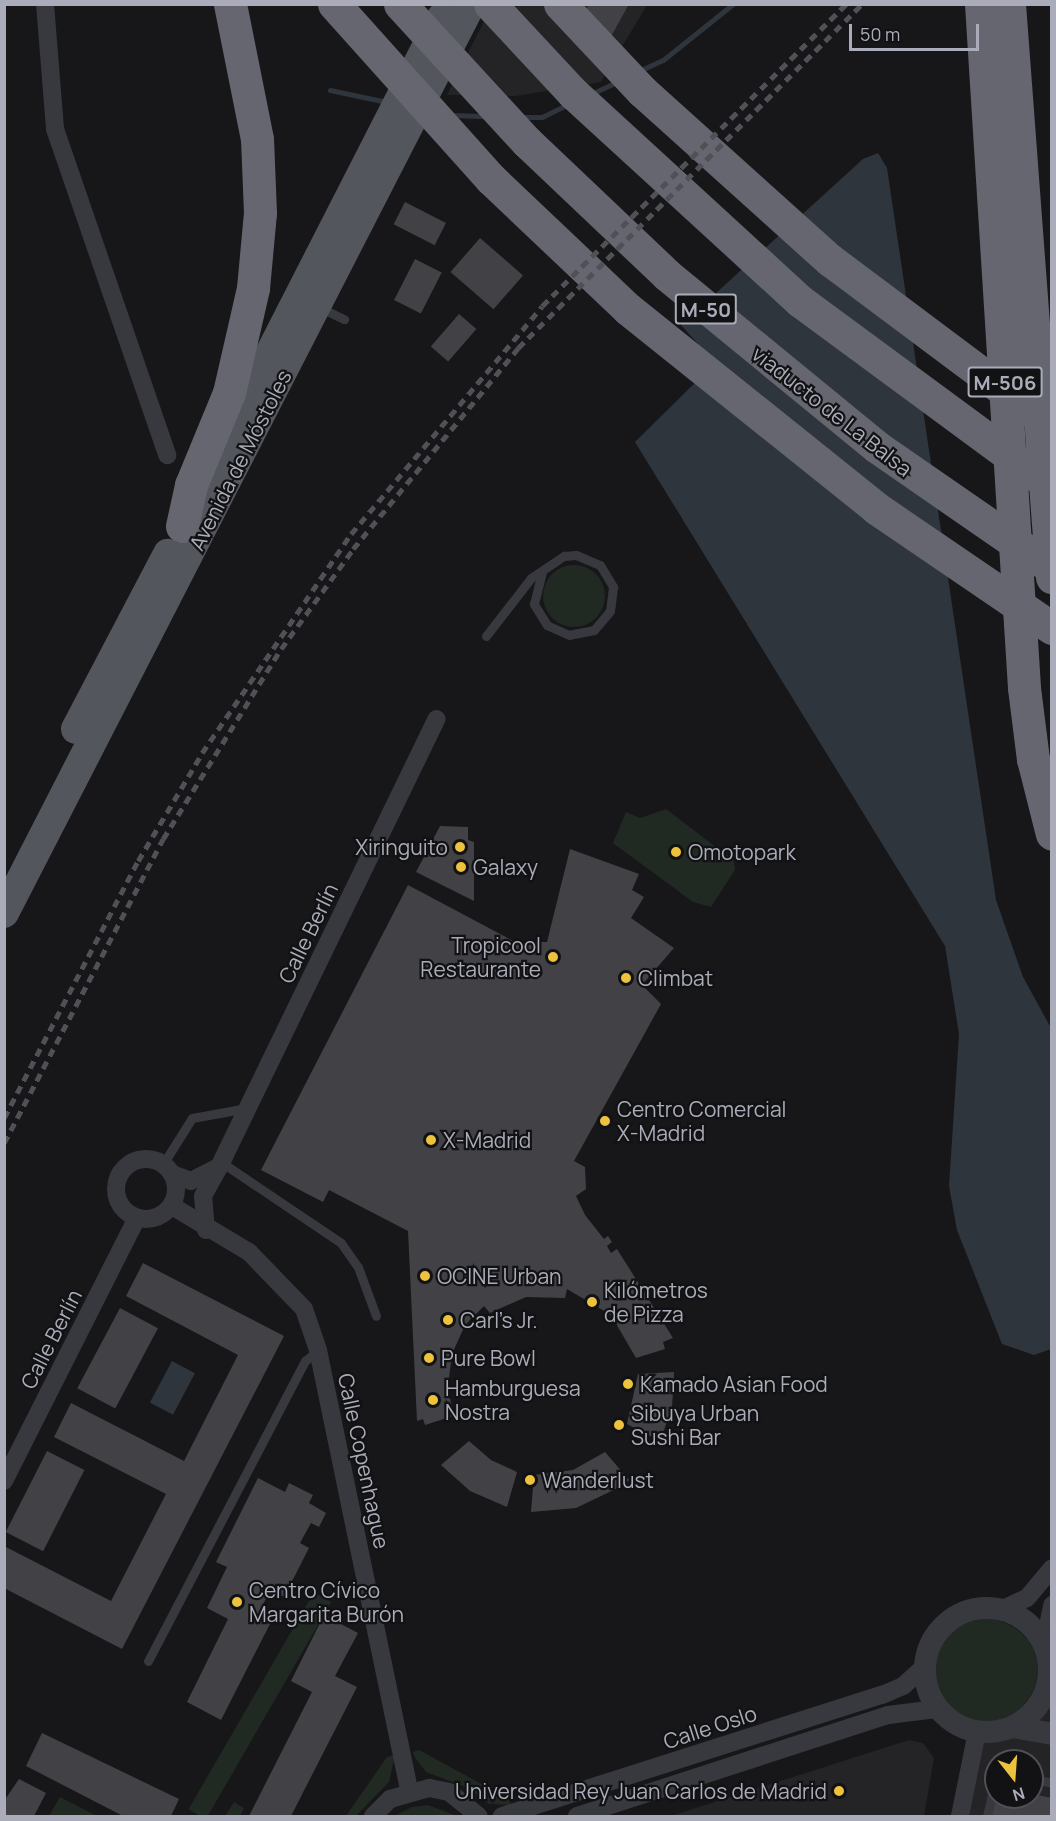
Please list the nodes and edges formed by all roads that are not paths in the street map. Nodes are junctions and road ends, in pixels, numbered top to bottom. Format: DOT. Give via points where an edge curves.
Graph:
graph roads {
  1 [pos="45,4"];
  2 [pos="230,4"];
  3 [pos="334,4"];
  4 [pos="400,4"];
  5 [pos="449,4"];
  6 [pos="471,4"];
  7 [pos="490,4"];
  8 [pos="560,4"];
  9 [pos="981,4"];
  10 [pos="1009,4"];
  11 [pos="408,106"];
  12 [pos="1052,426"];
  13 [pos="166,455"];
  14 [pos="1052,488"];
  15 [pos="182,526"];
  16 [pos="1052,568"];
  17 [pos="542,571"];
  18 [pos="1052,577"];
  19 [pos="1052,628"];
  20 [pos="486,636"];
  21 [pos="437,719"];
  22 [pos="1052,834"];
  23 [pos="4,871"];
  24 [pos="4,913"];
  25 [pos="247,1108"];
  26 [pos="220,1165"];
  27 [pos="168,1169"];
  28 [pos="172,1206"];
  29 [pos="137,1218"];
  30 [pos="206,1230"];
  31 [pos="376,1316"];
  32 [pos="318,1350"];
  33 [pos="4,1481"];
  34 [pos="1052,1568"];
  35 [pos="1052,1605"];
  36 [pos="1003,1609"];
  37 [pos="1044,1644"];
  38 [pos="148,1661"];
  39 [pos="924,1667"];
  40 [pos="1050,1687"];
  41 [pos="937,1709"];
  42 [pos="1013,1727"];
  43 [pos="977,1732"];
  44 [pos="1052,1734"];
  45 [pos="409,1790"];
  46 [pos="373,1816"];
  47 [pos="479,1816"];
  48 [pos="502,1816"];
  49 [pos="577,1816"];
  50 [pos="960,1816"];
  1 -- 13 [label="street" via="55,129"];
  2 -- 15 [label="highway" via="257,139 260,213 254,288 229,393 190,485"];
  3 -- 19 [label="highway" via="491,179 628,309 876,508"];
  4 -- 16 [label="highway, viaducto de La Balsa / M-50" via="527,142 667,276 877,447"];
  5 -- 11 [label="main road, Avenida de Móstoles"];
  6 -- 11 [label="main road, Avenida de Móstoles"];
  7 -- 14 [label="highway" via="589,108 800,301"];
  8 -- 12 [label="highway" via="642,91 830,260"];
  9 -- 22 [label="highway, M-506" via="1024,688 1033,759"];
  10 -- 18 [label="highway, M-506"];
  11 -- 15 [label="main road, Avenida de Móstoles"];
  11 -- 24 [label="main road, Avenida de Móstoles" via="331,312"];
  15 -- 23 [label="main road, Avenida de Móstoles"];
  17 -- 17 [label="lane" via="534,604 547,625 569,635 594,630 610,611 613,587 600,565 576,555 553,561"];
  17 -- 20 [label="lane"];
  21 -- 25 [label="street, Calle Berlín"];
  25 -- 26 [label="street, Calle Berlín"];
  25 -- 27 [label="lane" via="192,1118"];
  26 -- 27 [label="street" via="191,1181"];
  26 -- 30 [label="street, Calle Berlín" via="204,1196"];
  26 -- 31 [label="lane" via="341,1243 358,1267"];
  27 -- 28 [label="street" via="177,1190"];
  27 -- 29 [label="street" via="141,1160 118,1178 117,1197"];
  28 -- 29 [label="street" via="156,1218"];
  28 -- 30 [label="street, Calle Copenhague"];
  29 -- 33 [label="street, Calle Berlín"];
  30 -- 32 [label="street, Calle Copenhague" via="249,1252 304,1309"];
  32 -- 38 [label="lane" via="306,1360"];
  32 -- 45 [label="street, Calle Copenhague"];
  34 -- 36 [label="street" via="1027,1598"];
  35 -- 37 [label="street"];
  36 -- 37 [label="street" via="1034,1629"];
  36 -- 39 [label="street" via="966,1611 950,1619 932,1640"];
  37 -- 40 [label="street"];
  39 -- 41 [label="street"];
  39 -- 48 [label="street, Calle Oslo" via="903,1686 882,1695"];
  40 -- 42 [label="street" via="1035,1710"];
  41 -- 43 [label="street"];
  41 -- 49 [label="street" via="888,1715"];
  42 -- 43 [label="street"];
  42 -- 44 [label="street"];
  43 -- 50 [label="street"];
  45 -- 46 [label="street"];
  45 -- 47 [label="street" via="449,1792"];
}
